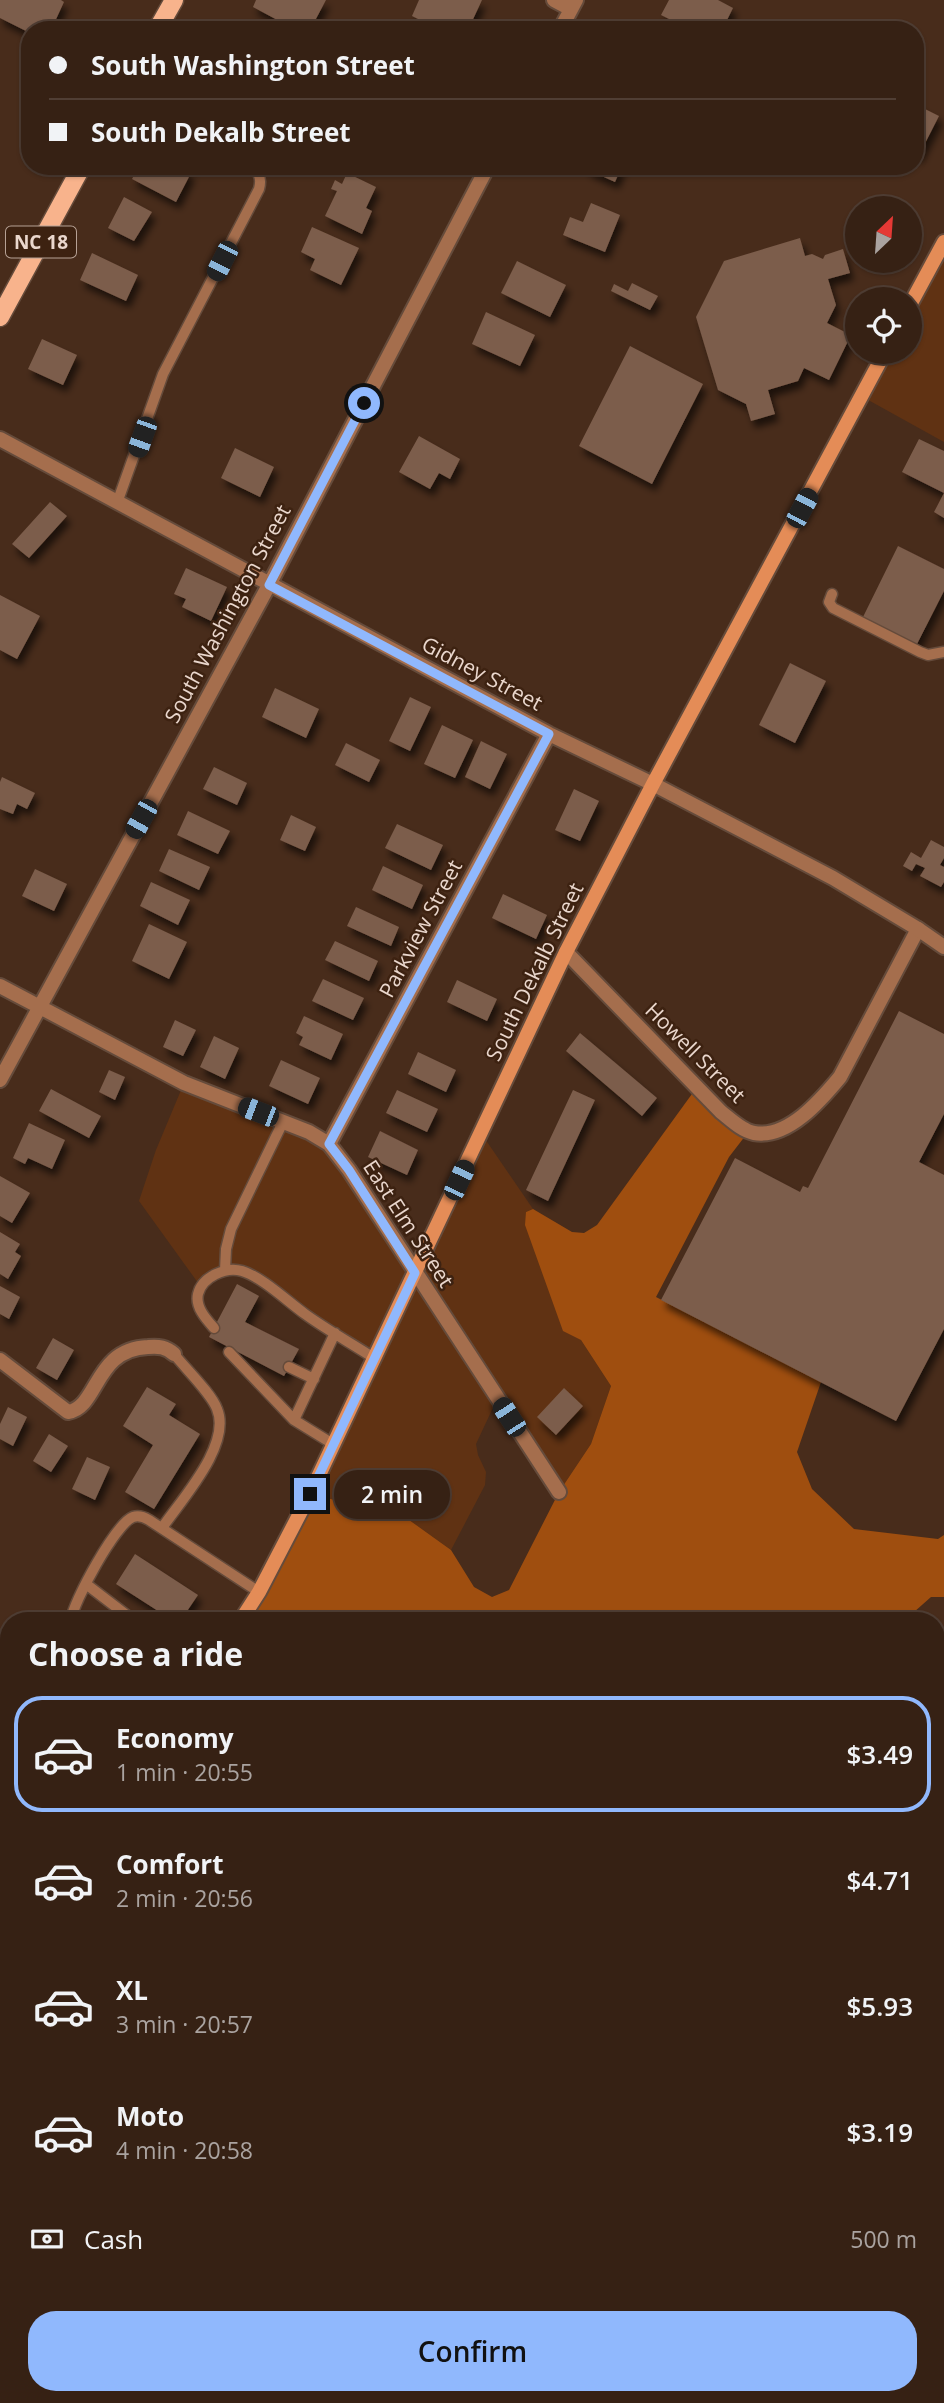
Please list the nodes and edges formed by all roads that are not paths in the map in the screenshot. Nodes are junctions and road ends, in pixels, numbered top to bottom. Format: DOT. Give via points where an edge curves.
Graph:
graph roads {
  1 [pos="174,0"];
  2 [pos="554,0"];
  3 [pos="573,5"];
  4 [pos="163,21"];
  5 [pos="565,21"];
  6 [pos="77,175"];
  7 [pos="258,175"];
  8 [pos="483,175"];
  9 [pos="944,242"];
  10 [pos="920,287"];
  11 [pos="0,317"];
  12 [pos="879,364"];
  13 [pos="0,439"];
  14 [pos="117,503"];
  15 [pos="269,585"];
  16 [pos="832,594"];
  17 [pos="944,652"];
  18 [pos="549,734"];
  19 [pos="653,784"];
  20 [pos="918,929"];
  21 [pos="944,947"];
  22 [pos="566,952"];
  23 [pos="0,986"];
  24 [pos="38,1007"];
  25 [pos="0,1080"];
  26 [pos="283,1122"];
  27 [pos="329,1144"];
  28 [pos="225,1270"];
  29 [pos="415,1273"];
  30 [pos="214,1328"];
  31 [pos="335,1333"];
  32 [pos="229,1352"];
  33 [pos="174,1354"];
  34 [pos="374,1358"];
  35 [pos="0,1360"];
  36 [pos="289,1367"];
  37 [pos="314,1379"];
  38 [pos="294,1420"];
  39 [pos="334,1444"];
  40 [pos="559,1492"];
  41 [pos="162,1528"];
  42 [pos="86,1584"];
  43 [pos="259,1592"];
  44 [pos="74,1612"];
  45 [pos="123,1612"];
  46 [pos="247,1612"];
  1 -- 4 [label="main road"];
  2 -- 3 [label="street"];
  3 -- 5 [label="street"];
  6 -- 11 [label="main road, NC 18"];
  7 -- 14 [label="lane" via="259,189 163,374"];
  8 -- 15 [label="street, South Washington Street"];
  9 -- 10 [label="main road"];
  12 -- 19 [label="main road, South Dekalb Street"];
  13 -- 14 [label="street, Gidney Street"];
  14 -- 15 [label="street, Gidney Street"];
  15 -- 18 [label="street, Gidney Street"];
  15 -- 24 [label="street, South Washington Street"];
  16 -- 17 [label="lane" via="832,608 920,652"];
  18 -- 19 [label="street, Gidney Street"];
  18 -- 27 [label="street, Parkview Street"];
  19 -- 20 [label="street, Gidney Street" via="823,873"];
  19 -- 22 [label="main road, South Dekalb Street"];
  20 -- 21 [label="street, Gidney Street"];
  20 -- 22 [label="street, Howell Street" via="840,1077 800,1117 764,1133 749,1131 721,1112"];
  22 -- 29 [label="main road, South Dekalb Street"];
  23 -- 24 [label="street, East Elm Street"];
  24 -- 25 [label="street, South Washington Street"];
  24 -- 26 [label="street, East Elm Street" via="184,1083"];
  26 -- 27 [label="street, East Elm Street"];
  26 -- 28 [label="lane" via="231,1229"];
  27 -- 29 [label="street, East Elm Street"];
  28 -- 30 [label="lane" via="211,1277 198,1296"];
  28 -- 31 [label="lane" via="248,1273"];
  29 -- 34 [label="main road, South Dekalb Street"];
  29 -- 40 [label="street, East Elm Street"];
  31 -- 34 [label="lane"];
  31 -- 37 [label="lane"];
  32 -- 38 [label="lane"];
  33 -- 35 [label="street" via="159,1346 121,1354 111,1360 79,1409 68,1412"];
  33 -- 41 [label="lane" via="216,1407 220,1424 215,1448"];
  34 -- 39 [label="main road, South Dekalb Street"];
  36 -- 37 [label="lane"];
  37 -- 38 [label="lane"];
  38 -- 39 [label="lane"];
  39 -- 43 [label="main road, South Dekalb Street"];
  41 -- 42 [label="lane" via="144,1517 131,1517"];
  41 -- 43 [label="lane"];
  42 -- 44 [label="lane"];
  42 -- 45 [label="lane"];
  43 -- 46 [label="main road, South Dekalb Street"];
}
